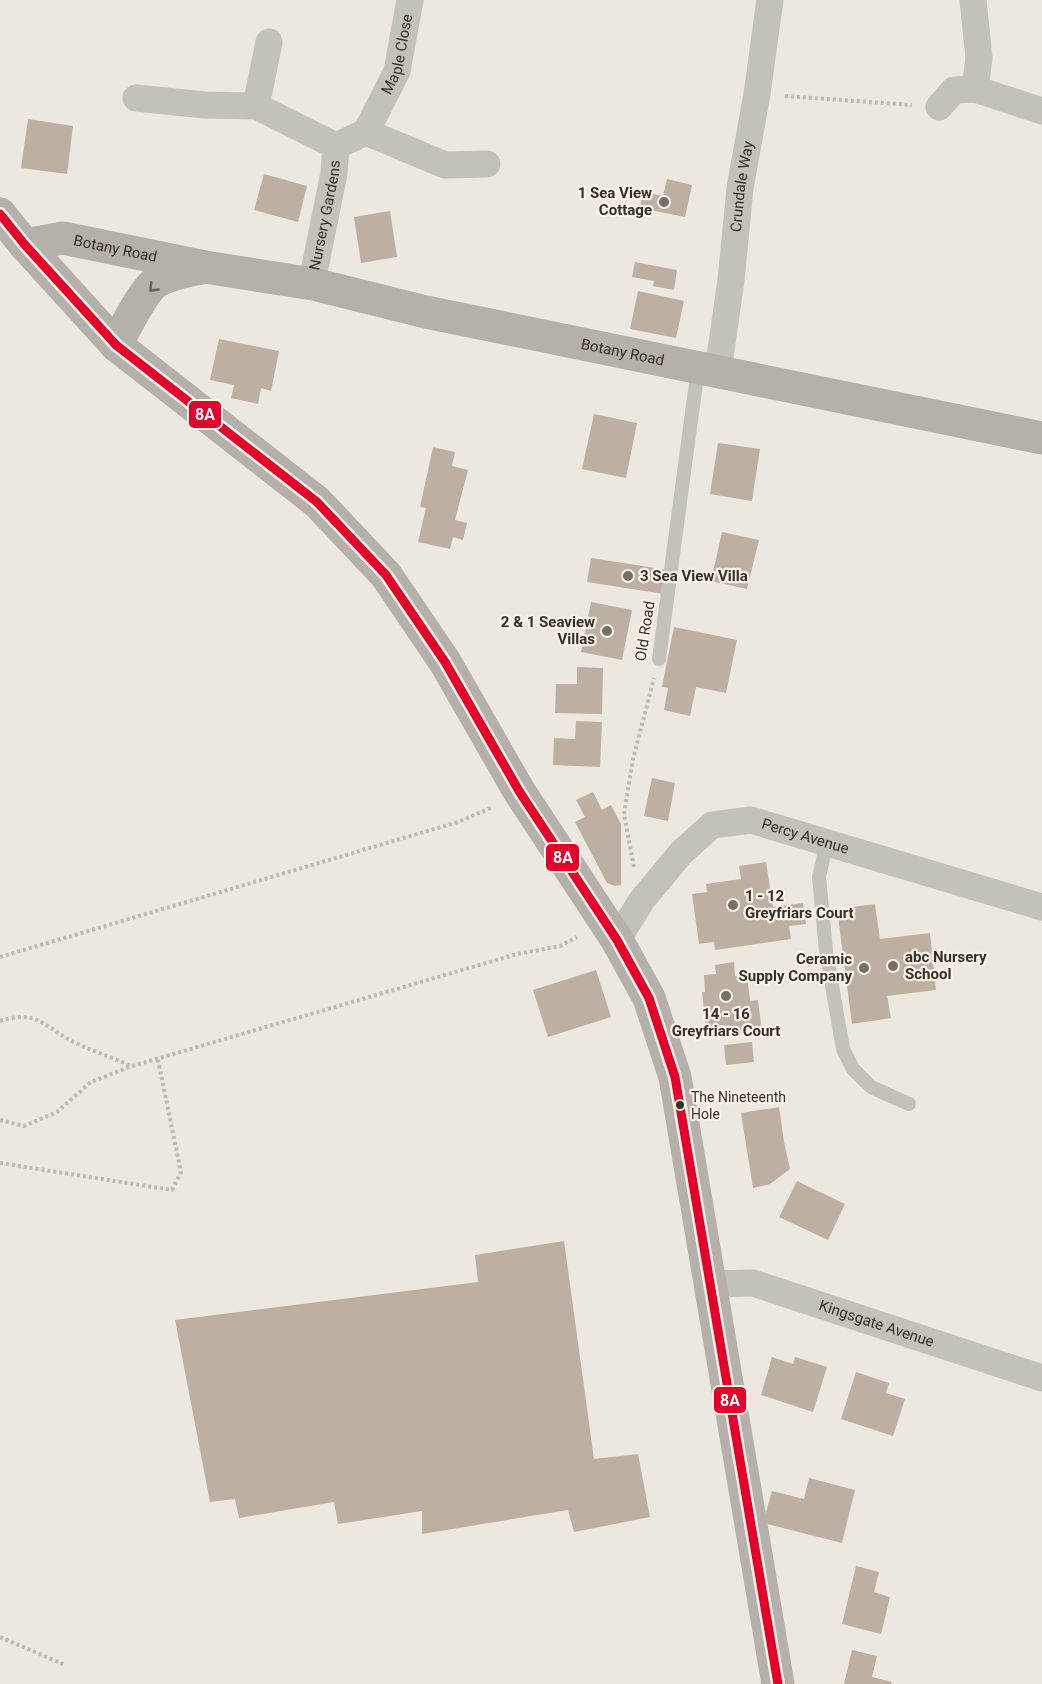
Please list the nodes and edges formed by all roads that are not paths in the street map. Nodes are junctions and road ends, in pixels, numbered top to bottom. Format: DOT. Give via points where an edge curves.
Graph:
graph roads {
  1 [pos="410,0"];
  2 [pos="770,0"];
  3 [pos="973,0"];
  4 [pos="269,42"];
  5 [pos="975,89"];
  6 [pos="136,98"];
  7 [pos="256,106"];
  8 [pos="939,107"];
  9 [pos="1042,111"];
  10 [pos="366,132"];
  11 [pos="336,146"];
  12 [pos="487,164"];
  13 [pos="0,214"];
  14 [pos="25,245"];
  15 [pos="206,267"];
  16 [pos="313,284"];
  17 [pos="116,345"];
  18 [pos="709,370"];
  19 [pos="1042,438"];
  20 [pos="659,659"];
  21 [pos="827,842"];
  22 [pos="1042,907"];
  23 [pos="617,940"];
  24 [pos="909,1104"];
  25 [pos="709,1284"];
  26 [pos="1042,1378"];
  27 [pos="778,1684"];
  1 -- 10 [label="street, Maple Close" via="397,71"];
  2 -- 18 [label="street, Crundale Way" via="740,188 720,357"];
  3 -- 5 [label="street" via="979,58"];
  4 -- 7 [label="street"];
  5 -- 8 [label="street" via="954,90"];
  5 -- 9 [label="street"];
  6 -- 7 [label="street, Nursery Gardens"];
  7 -- 11 [label="street, Nursery Gardens"];
  10 -- 11 [label="street, Nursery Gardens"];
  10 -- 12 [label="street" via="445,165"];
  11 -- 16 [label="street, Nursery Gardens"];
  13 -- 14 [label="main road"];
  14 -- 15 [label="main road, Botany Road" via="63,238"];
  14 -- 17 [label="main road"];
  15 -- 16 [label="main road, Botany Road"];
  15 -- 17 [label="main road, Botany Road, one-way" via="155,283"];
  16 -- 18 [label="main road, Botany Road" via="426,312"];
  17 -- 23 [label="main road" via="317,502 386,574 445,662 519,791"];
  18 -- 19 [label="main road, Botany Road"];
  18 -- 20 [label="lane, Old Road" via="696,383"];
  21 -- 22 [label="street, Percy Avenue"];
  21 -- 23 [label="street, Percy Avenue" via="751,820 712,825 681,853 642,900"];
  21 -- 24 [label="lane" via="819,877 826,951 843,1049 853,1069 871,1087"];
  23 -- 25 [label="main road" via="649,998 675,1077"];
  25 -- 26 [label="street, Kingsgate Avenue" via="753,1283"];
  25 -- 27 [label="main road"];
}
